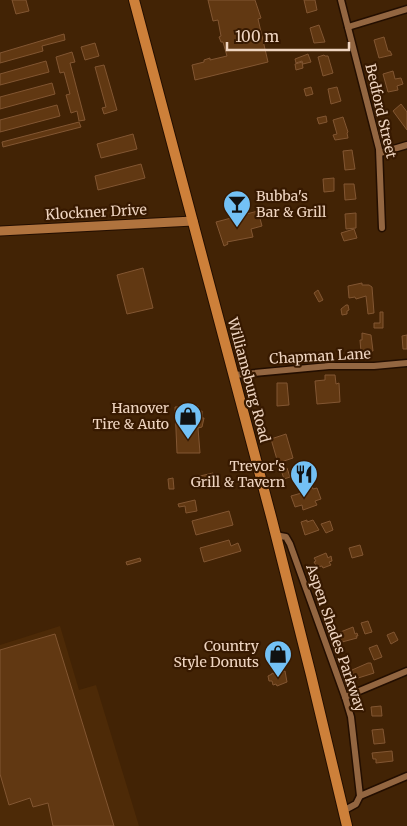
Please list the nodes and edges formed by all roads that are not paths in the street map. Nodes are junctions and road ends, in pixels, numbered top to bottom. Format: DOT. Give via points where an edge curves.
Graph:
graph roads {
  1 [pos="134,0"];
  2 [pos="341,0"];
  3 [pos="407,9"];
  4 [pos="348,26"];
  5 [pos="407,145"];
  6 [pos="380,153"];
  7 [pos="194,221"];
  8 [pos="382,228"];
  9 [pos="0,230"];
  10 [pos="407,363"];
  11 [pos="234,375"];
  12 [pos="275,535"];
  13 [pos="407,671"];
  14 [pos="346,697"];
  15 [pos="407,776"];
  16 [pos="360,796"];
  17 [pos="343,811"];
  18 [pos="346,826"];
  1 -- 7 [label="main road, Williamsburg Road"];
  2 -- 4 [label="street, Bedford Street"];
  3 -- 4 [label="street"];
  4 -- 6 [label="street, Bedford Street"];
  5 -- 6 [label="street"];
  6 -- 8 [label="street, Bedford Street"];
  7 -- 9 [label="street, Klockner Drive"];
  7 -- 11 [label="main road, Williamsburg Road"];
  10 -- 11 [label="street, Chapman Lane"];
  11 -- 12 [label="main road, Williamsburg Road"];
  12 -- 14 [label="street, Aspen Shades Parkway" via="286,537 290,544"];
  12 -- 17 [label="main road, Williamsburg Road"];
  13 -- 14 [label="street"];
  14 -- 16 [label="street, Aspen Shades Parkway"];
  15 -- 16 [label="street"];
  16 -- 17 [label="street" via="356,804"];
  17 -- 18 [label="main road, Williamsburg Road"];
}
